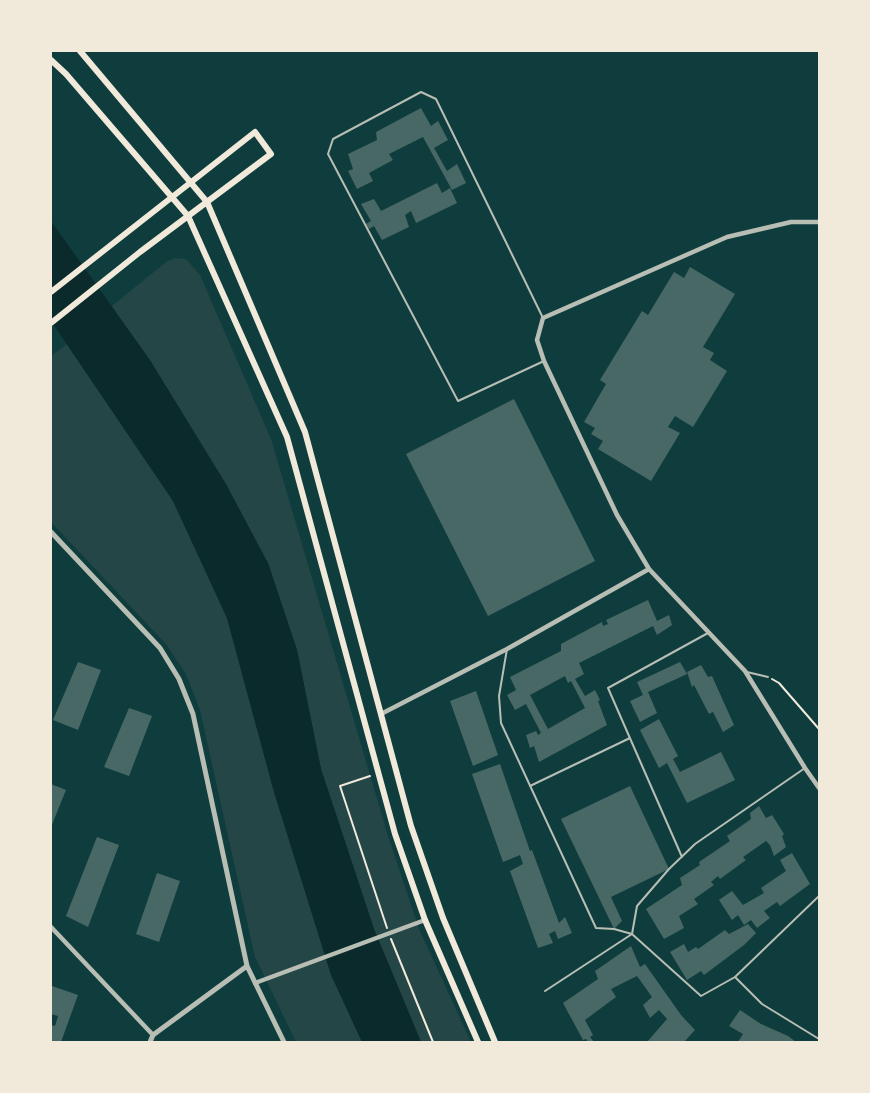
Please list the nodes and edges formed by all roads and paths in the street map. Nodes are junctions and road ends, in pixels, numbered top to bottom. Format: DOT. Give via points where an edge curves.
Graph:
graph roads {
  1 [pos="80,51"];
  2 [pos="51,60"];
  3 [pos="191,182"];
  4 [pos="172,197"];
  5 [pos="207,202"];
  6 [pos="188,216"];
  7 [pos="819,222"];
  8 [pos="51,292"];
  9 [pos="543,318"];
  10 [pos="51,322"];
  11 [pos="544,361"];
  12 [pos="51,532"];
  13 [pos="649,570"];
  14 [pos="708,633"];
  15 [pos="507,650"];
  16 [pos="745,671"];
  17 [pos="768,677"];
  18 [pos="381,714"];
  19 [pos="819,729"];
  20 [pos="630,738"];
  21 [pos="805,768"];
  22 [pos="370,776"];
  23 [pos="530,786"];
  24 [pos="819,788"];
  25 [pos="682,857"];
  26 [pos="819,896"];
  27 [pos="425,920"];
  28 [pos="51,927"];
  29 [pos="632,934"];
  30 [pos="247,966"];
  31 [pos="735,977"];
  32 [pos="255,983"];
  33 [pos="545,991"];
  34 [pos="153,1035"];
  35 [pos="819,1039"];
  36 [pos="150,1042"];
  37 [pos="284,1042"];
  38 [pos="433,1042"];
  39 [pos="478,1042"];
  40 [pos="495,1042"];
  1 -- 3 [label="main road"];
  2 -- 4 [label="main road"];
  3 -- 4 [label="main road"];
  3 -- 5 [label="main road"];
  3 -- 5 [label="main road" via="255,132 271,154"];
  4 -- 6 [label="main road"];
  4 -- 8 [label="main road"];
  5 -- 6 [label="main road"];
  5 -- 18 [label="main road" via="305,432"];
  6 -- 10 [label="main road"];
  6 -- 27 [label="main road" via="287,437 395,834"];
  7 -- 9 [label="street" via="791,222 727,237"];
  9 -- 11 [label="street" via="537,340"];
  9 -- 11 [label="lane" via="436,99 421,92 333,139 328,154 458,401"];
  11 -- 13 [label="street" via="617,515"];
  12 -- 30 [label="street" via="160,648 179,679 193,714"];
  13 -- 14 [label="street"];
  13 -- 15 [label="street"];
  14 -- 16 [label="street"];
  14 -- 20 [label="lane" via="608,688"];
  15 -- 18 [label="street"];
  15 -- 23 [label="lane" via="499,696 501,723"];
  16 -- 17 [label="lane"];
  16 -- 21 [label="street"];
  17 -- 19 [label="path" via="779,683"];
  18 -- 40 [label="main road" via="411,826 443,918"];
  20 -- 23 [label="lane"];
  20 -- 25 [label="lane"];
  21 -- 24 [label="street"];
  21 -- 25 [label="lane"];
  22 -- 38 [label="path" via="340,786 393,945"];
  23 -- 29 [label="lane" via="596,928"];
  25 -- 29 [label="lane" via="637,906"];
  26 -- 31 [label="lane"];
  27 -- 32 [label="street"];
  27 -- 39 [label="main road"];
  28 -- 34 [label="street"];
  29 -- 31 [label="lane" via="701,996"];
  29 -- 33 [label="lane"];
  30 -- 32 [label="street"];
  30 -- 34 [label="street"];
  31 -- 35 [label="lane" via="762,1004"];
  32 -- 37 [label="street"];
  34 -- 36 [label="street"];
}
